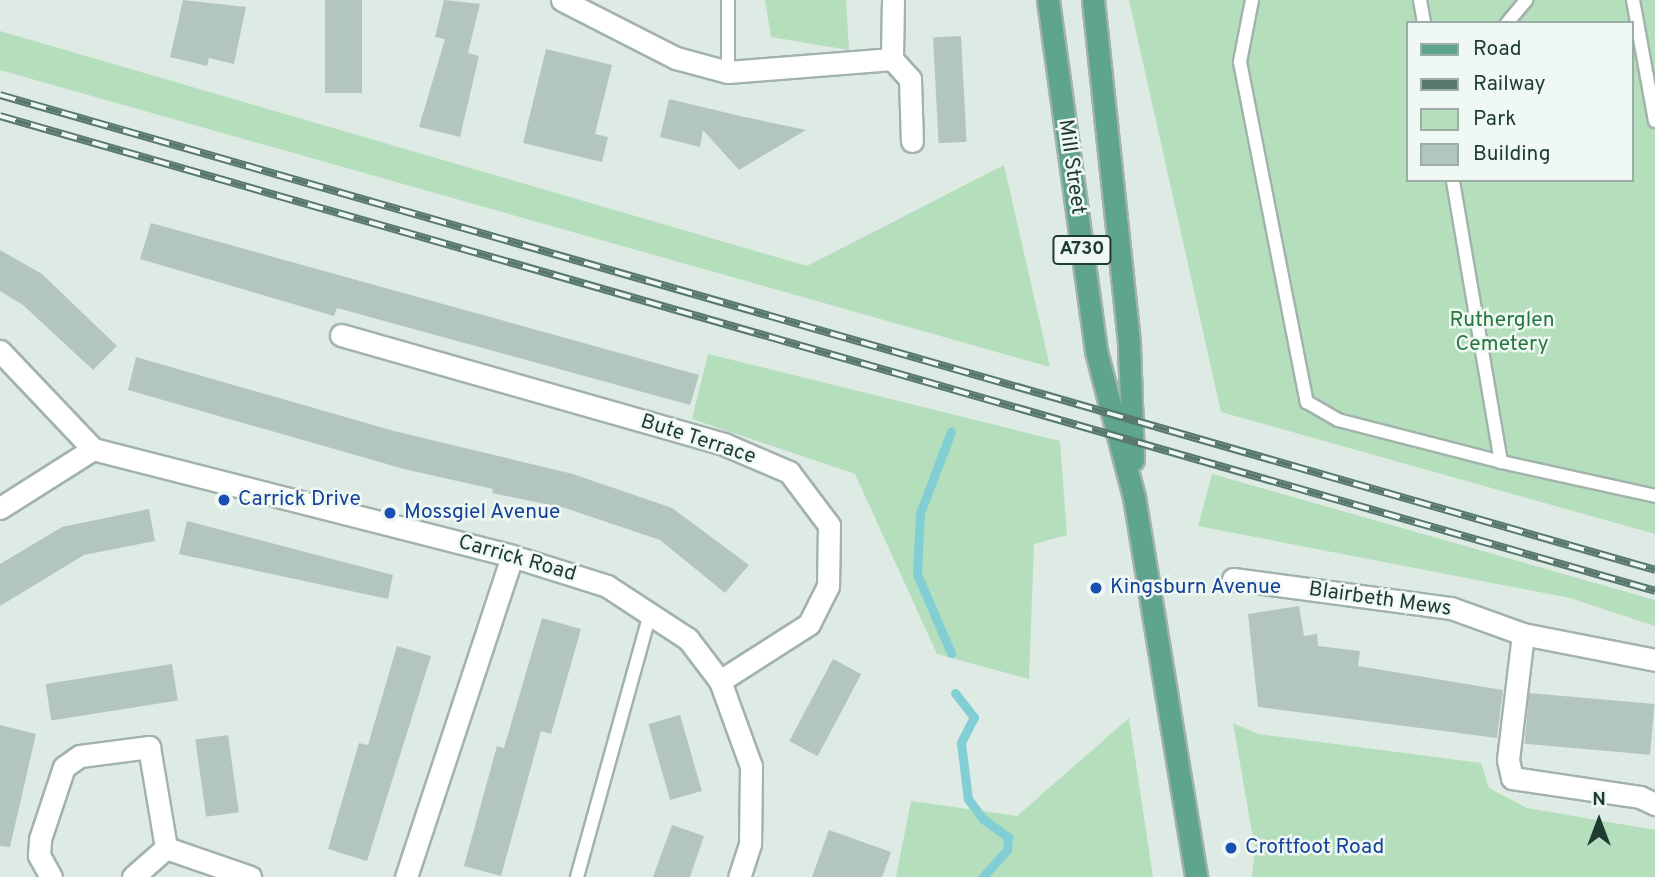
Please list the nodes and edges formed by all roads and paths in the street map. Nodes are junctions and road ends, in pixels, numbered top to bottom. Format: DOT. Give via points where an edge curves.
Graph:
graph roads {
  1 [pos="562,0"];
  2 [pos="728,0"];
  3 [pos="894,0"];
  4 [pos="1048,0"];
  5 [pos="1093,0"];
  6 [pos="1252,0"];
  7 [pos="1420,0"];
  8 [pos="1526,0"];
  9 [pos="1633,0"];
  10 [pos="1424,21"];
  11 [pos="1509,21"];
  12 [pos="892,60"];
  13 [pos="728,72"];
  14 [pos="1655,121"];
  15 [pos="912,141"];
  16 [pos="1453,182"];
  17 [pos="341,335"];
  18 [pos="0,351"];
  19 [pos="93,449"];
  20 [pos="1502,462"];
  21 [pos="1655,496"];
  22 [pos="1135,497"];
  23 [pos="0,508"];
  24 [pos="512,556"];
  25 [pos="1233,579"];
  26 [pos="650,614"];
  27 [pos="1523,634"];
  28 [pos="1655,660"];
  29 [pos="720,681"];
  30 [pos="1655,804"];
  31 [pos="166,848"];
  32 [pos="51,877"];
  33 [pos="133,877"];
  34 [pos="250,877"];
  35 [pos="406,877"];
  36 [pos="578,877"];
  37 [pos="739,877"];
  38 [pos="1195,877"];
  1 -- 13 [label="street" via="676,58"];
  2 -- 13 [label="lane"];
  3 -- 12 [label="street"];
  4 -- 22 [label="main road, Mill Street / A730" via="1096,351"];
  5 -- 22 [label="main road, Mill Street / A730" via="1129,345"];
  6 -- 20 [label="lane" via="1240,62 1307,402 1338,420"];
  7 -- 10 [label="lane"];
  8 -- 11 [label="lane"];
  9 -- 14 [label="lane"];
  12 -- 13 [label="street"];
  12 -- 15 [label="street" via="910,79"];
  16 -- 20 [label="lane"];
  17 -- 29 [label="street, Bute Terrace" via="726,445 789,472 829,525 828,586 809,624"];
  18 -- 19 [label="street"];
  19 -- 23 [label="street"];
  19 -- 24 [label="street, Carrick Road"];
  20 -- 21 [label="lane"];
  22 -- 38 [label="main road, Mill Street / A730"];
  24 -- 26 [label="street, Carrick Road" via="607,586"];
  24 -- 35 [label="street"];
  25 -- 27 [label="street, Blairbeth Mews" via="1451,608"];
  26 -- 29 [label="street, Carrick Road" via="688,639"];
  26 -- 36 [label="lane"];
  27 -- 28 [label="street, Blairbeth Mews"];
  27 -- 30 [label="street" via="1508,760 1513,778 1640,797"];
  29 -- 37 [label="street, Carrick Road" via="751,766 750,844"];
  31 -- 32 [label="street" via="149,747 80,756 64,767 40,839 39,855"];
  31 -- 33 [label="street"];
  31 -- 34 [label="street"];
}
